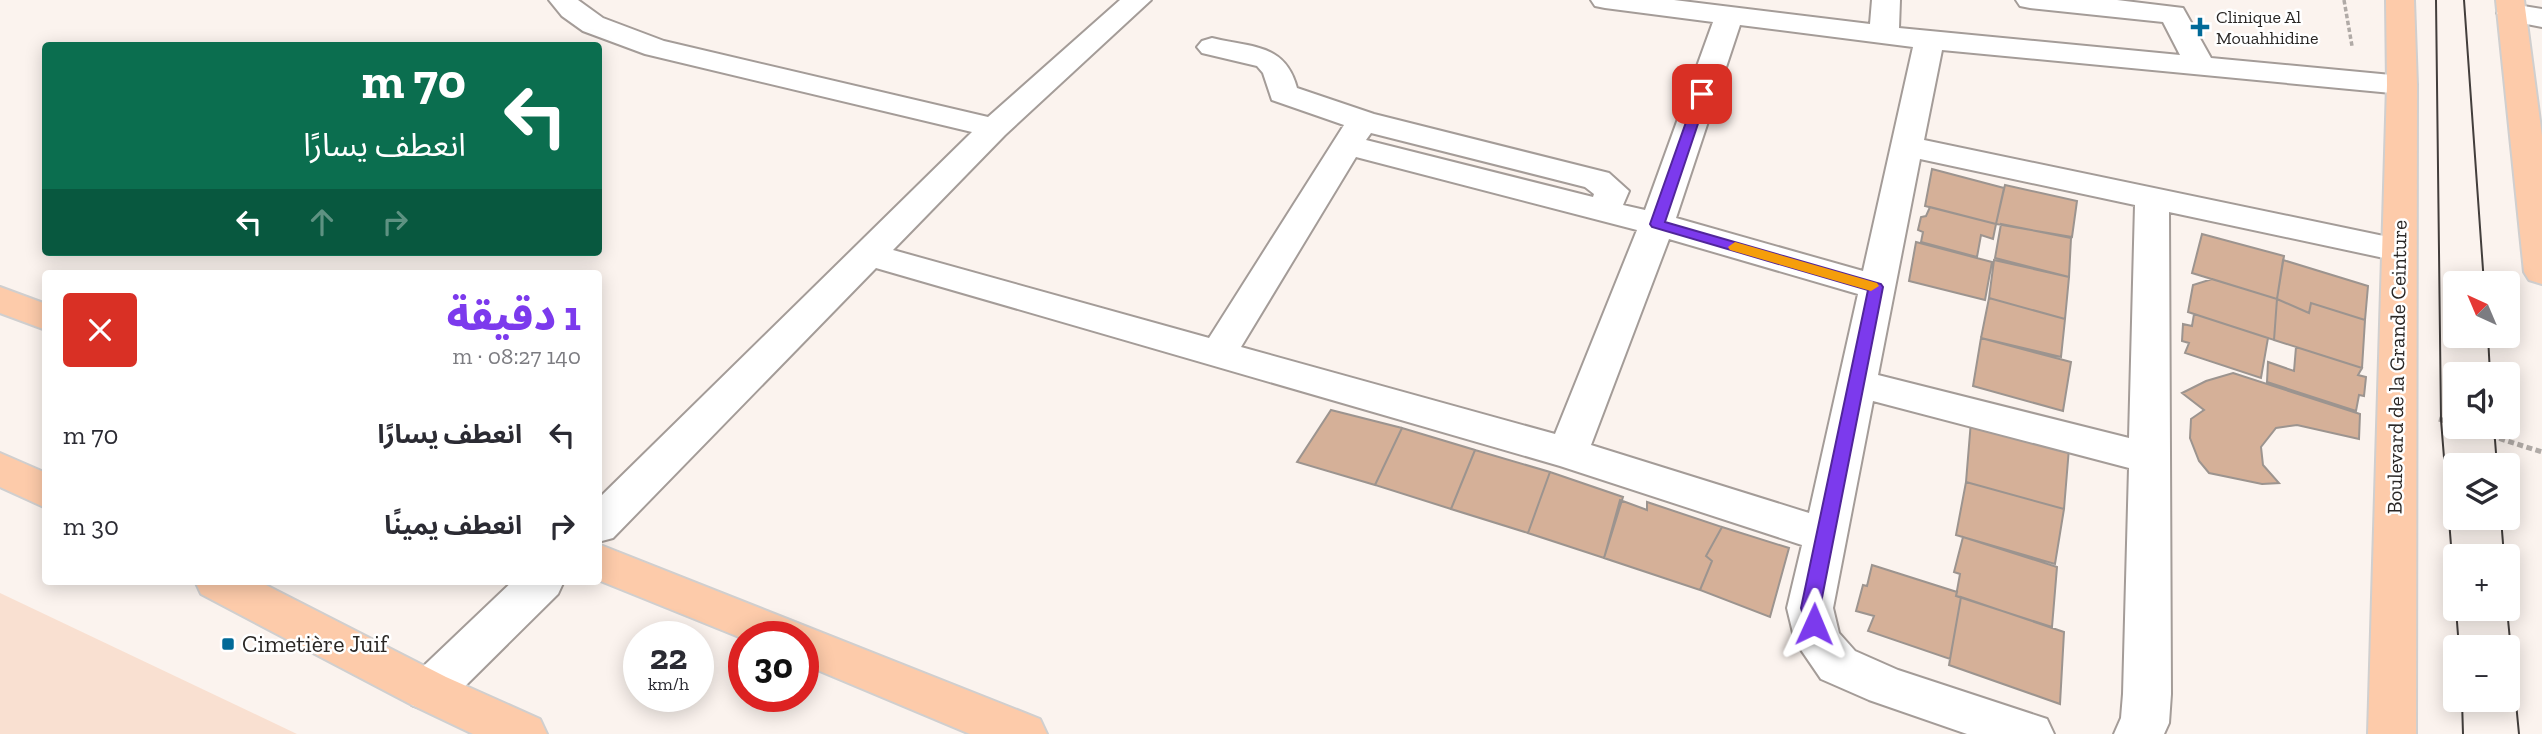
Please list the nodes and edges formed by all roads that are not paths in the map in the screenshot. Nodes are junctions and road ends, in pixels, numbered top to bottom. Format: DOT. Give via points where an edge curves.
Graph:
graph roads {
  1 [pos="563,0"];
  2 [pos="1137,0"];
  3 [pos="1605,0"];
  4 [pos="1886,0"];
  5 [pos="2030,0"];
  6 [pos="2400,0"];
  7 [pos="2521,10"];
  8 [pos="1729,16"];
  9 [pos="1884,34"];
  10 [pos="1929,40"];
  11 [pos="1212,47"];
  12 [pos="2200,65"];
  13 [pos="2402,85"];
  14 [pos="994,128"];
  15 [pos="1355,133"];
  16 [pos="1908,146"];
  17 [pos="2152,198"];
  18 [pos="1657,224"];
  19 [pos="2398,250"];
  20 [pos="868,254"];
  21 [pos="2541,258"];
  22 [pos="1876,287"];
  23 [pos="0,299"];
  24 [pos="42,316"];
  25 [pos="1219,352"];
  26 [pos="1857,383"];
  27 [pos="1568,453"];
  28 [pos="2148,458"];
  29 [pos="0,468"];
  30 [pos="42,490"];
  31 [pos="602,522"];
  32 [pos="1827,536"];
  33 [pos="602,563"];
  34 [pos="225,585"];
  35 [pos="538,585"];
  36 [pos="748,621"];
  37 [pos="819,650"];
  38 [pos="429,691"];
  39 [pos="523,734"];
  40 [pos="1023,734"];
  41 [pos="2030,734"];
  42 [pos="2138,734"];
  43 [pos="2392,734"];
  1 -- 14 [label="street" via="571,11 601,29 655,48"];
  2 -- 14 [label="street"];
  3 -- 8 [label="street"];
  4 -- 9 [label="street"];
  5 -- 12 [label="street" via="2173,13"];
  6 -- 13 [label="main road, Boulevard de la Grande Ceinture"];
  7 -- 21 [label="main road"];
  8 -- 9 [label="street"];
  8 -- 18 [label="street"];
  9 -- 10 [label="street"];
  10 -- 12 [label="street"];
  10 -- 16 [label="street"];
  11 -- 15 [label="street" via="1267,60 1277,70 1283,93"];
  12 -- 13 [label="street"];
  13 -- 19 [label="main road, Boulevard de la Grande Ceinture"];
  14 -- 20 [label="street"];
  15 -- 18 [label="street"];
  15 -- 25 [label="street"];
  16 -- 17 [label="street"];
  16 -- 22 [label="street"];
  17 -- 19 [label="street"];
  17 -- 28 [label="street"];
  18 -- 22 [label="street"];
  18 -- 27 [label="street"];
  19 -- 43 [label="main road, Boulevard de la Grande Ceinture"];
  20 -- 25 [label="street"];
  20 -- 31 [label="street"];
  22 -- 26 [label="street"];
  23 -- 24 [label="main road"];
  25 -- 27 [label="street"];
  26 -- 28 [label="street"];
  26 -- 32 [label="street"];
  27 -- 32 [label="street"];
  28 -- 42 [label="street" via="2147,694 2145,723"];
  29 -- 30 [label="main road"];
  32 -- 41 [label="street" via="1810,608 1818,640 1838,665 1886,686"];
  33 -- 36 [label="main road"];
  34 -- 38 [label="main road"];
  35 -- 38 [label="street"];
  37 -- 40 [label="main road"];
  38 -- 39 [label="main road"];
}
